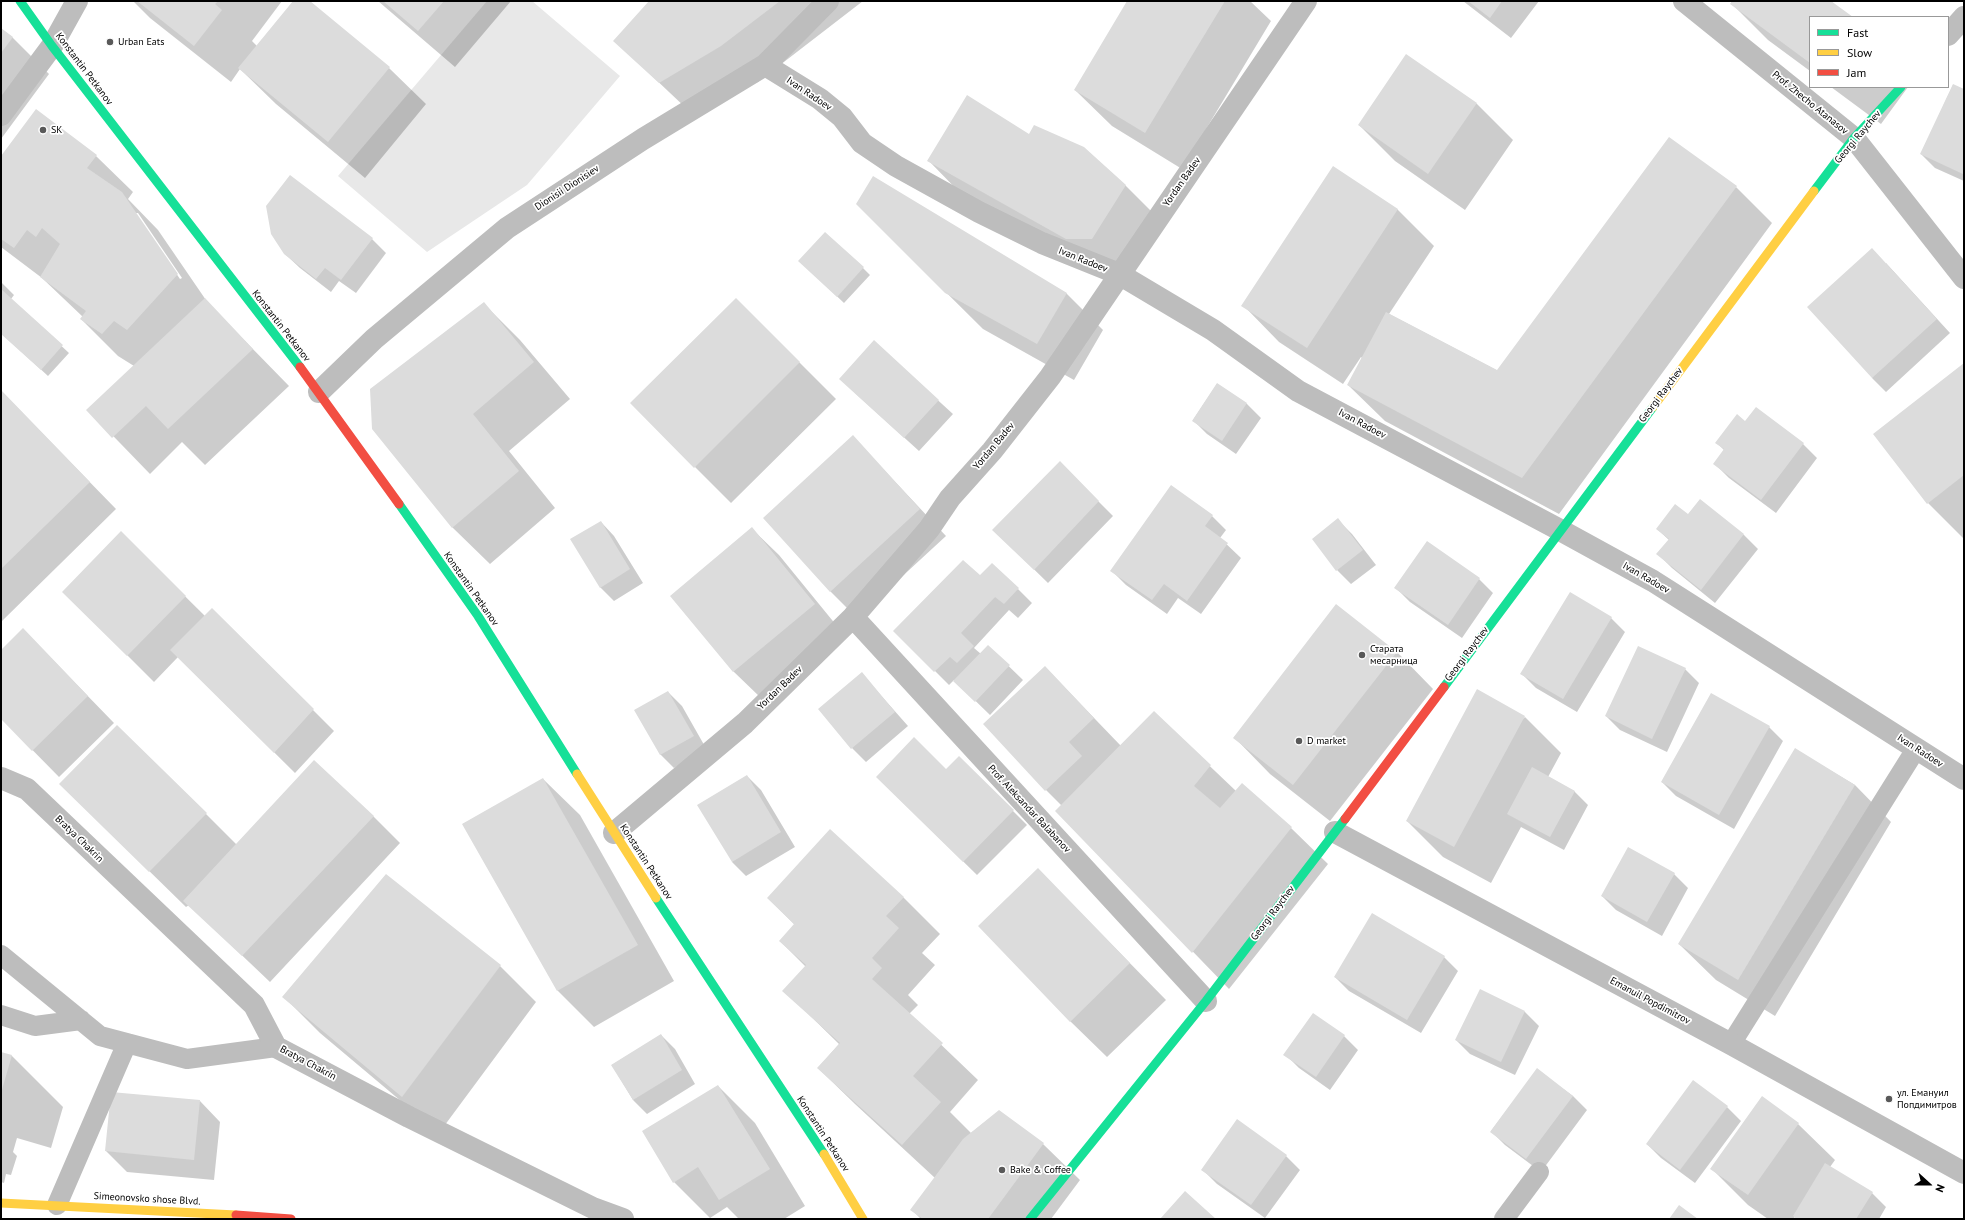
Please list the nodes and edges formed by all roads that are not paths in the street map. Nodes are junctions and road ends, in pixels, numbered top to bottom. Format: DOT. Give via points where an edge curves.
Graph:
graph roads {
  1 [pos="20,1"];
  2 [pos="77,1"];
  3 [pos="828,1"];
  4 [pos="1306,1"];
  5 [pos="1684,1"];
  6 [pos="1964,17"];
  7 [pos="1949,34"];
  8 [pos="52,46"];
  9 [pos="766,65"];
  10 [pos="1900,88"];
  11 [pos="1,115"];
  12 [pos="1854,138"];
  13 [pos="1119,274"];
  14 [pos="1964,278"];
  15 [pos="319,392"];
  16 [pos="1560,530"];
  17 [pos="853,617"];
  18 [pos="1916,749"];
  19 [pos="1,778"];
  20 [pos="1964,780"];
  21 [pos="1335,832"];
  22 [pos="614,833"];
  23 [pos="1,955"];
  24 [pos="1206,1001"];
  25 [pos="1,1015"];
  26 [pos="80,1020"];
  27 [pos="127,1043"];
  28 [pos="1731,1044"];
  29 [pos="276,1047"];
  30 [pos="1539,1172"];
  31 [pos="1964,1173"];
  32 [pos="1,1203"];
  33 [pos="57,1205"];
  34 [pos="291,1219"];
  35 [pos="623,1219"];
  36 [pos="863,1219"];
  37 [pos="1030,1219"];
  38 [pos="1504,1219"];
  1 -- 8 [label="street, Konstantin Petkanov"];
  2 -- 8 [label="street"];
  3 -- 9 [label="street, Dionisii Dionisiev"];
  4 -- 13 [label="street, Yordan Badev"];
  5 -- 12 [label="street, Prof. Zhecho Atanasov"];
  6 -- 7 [label="street"];
  8 -- 11 [label="street"];
  8 -- 15 [label="street, Konstantin Petkanov"];
  9 -- 13 [label="street, Ivan Radoev" via="820,99 842,117 862,143 896,166 1042,243"];
  9 -- 15 [label="street, Dionisii Dionisiev" via="643,139 507,228 374,339"];
  10 -- 12 [label="street, Georgi Raychev"];
  12 -- 14 [label="street, Prof. Zhecho Atanasov"];
  12 -- 16 [label="street, Georgi Raychev"];
  13 -- 16 [label="street, Ivan Radoev" via="1213,330 1298,391"];
  13 -- 17 [label="street, Yordan Badev" via="1040,389 992,451 950,498 929,529"];
  15 -- 22 [label="street, Konstantin Petkanov" via="478,616"];
  16 -- 18 [label="street, Ivan Radoev" via="1653,582"];
  16 -- 21 [label="street, Georgi Raychev"];
  17 -- 22 [label="street, Yordan Badev" via="745,723"];
  17 -- 24 [label="street, Prof. Aleksandar Balabanov"];
  18 -- 20 [label="street, Ivan Radoev"];
  18 -- 28 [label="lane"];
  19 -- 29 [label="street, Bratya Chakrin" via="27,789 254,1005"];
  21 -- 24 [label="street, Georgi Raychev"];
  21 -- 28 [label="street, Emanuil Popdimitrov"];
  22 -- 36 [label="street, Konstantin Petkanov"];
  23 -- 26 [label="lane"];
  24 -- 37 [label="street, Georgi Raychev"];
  25 -- 26 [label="lane" via="34,1026"];
  26 -- 27 [label="lane" via="100,1036"];
  27 -- 29 [label="lane" via="187,1059"];
  27 -- 33 [label="lane"];
  28 -- 31 [label="street, Emanuil Popdimitrov"];
  29 -- 35 [label="street, Bratya Chakrin" via="571,1198"];
  30 -- 38 [label="lane"];
  32 -- 33 [label="street, Simeonovsko shose Blvd."];
  33 -- 34 [label="street, Simeonovsko shose Blvd."];
}
